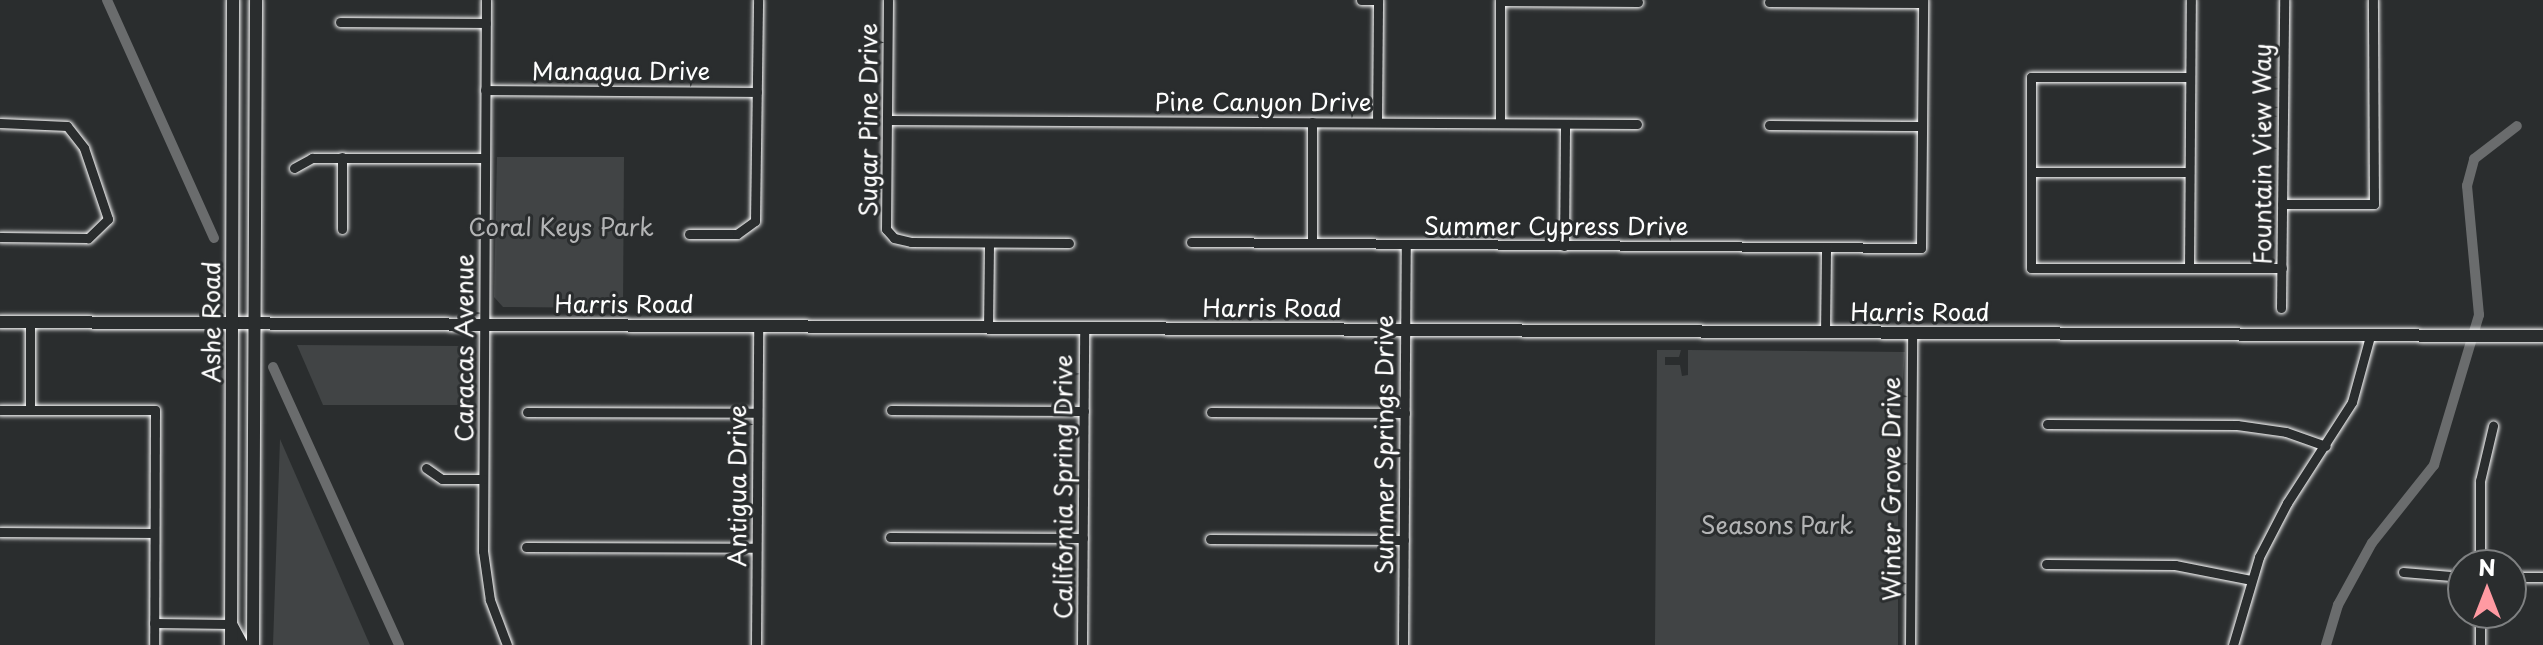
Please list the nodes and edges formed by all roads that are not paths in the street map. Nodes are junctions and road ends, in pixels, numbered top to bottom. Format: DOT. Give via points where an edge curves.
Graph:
graph roads {
  1 [pos="233,0"];
  2 [pos="256,0"];
  3 [pos="486,0"];
  4 [pos="758,0"];
  5 [pos="888,0"];
  6 [pos="1361,0"];
  7 [pos="1378,0"];
  8 [pos="1500,0"];
  9 [pos="2191,0"];
  10 [pos="2284,0"];
  11 [pos="2373,0"];
  12 [pos="1638,2"];
  13 [pos="1769,2"];
  14 [pos="1923,2"];
  15 [pos="340,22"];
  16 [pos="486,23"];
  17 [pos="2189,77"];
  18 [pos="485,90"];
  19 [pos="757,92"];
  20 [pos="888,120"];
  21 [pos="1312,122"];
  22 [pos="1377,122"];
  23 [pos="0,123"];
  24 [pos="1500,123"];
  25 [pos="1565,124"];
  26 [pos="1637,124"];
  27 [pos="1769,125"];
  28 [pos="1922,126"];
  29 [pos="342,157"];
  30 [pos="485,158"];
  31 [pos="294,168"];
  32 [pos="2031,172"];
  33 [pos="2189,172"];
  34 [pos="2282,204"];
  35 [pos="342,229"];
  36 [pos="689,234"];
  37 [pos="0,237"];
  38 [pos="1191,242"];
  39 [pos="1312,242"];
  40 [pos="989,243"];
  41 [pos="1069,243"];
  42 [pos="1406,245"];
  43 [pos="1564,246"];
  44 [pos="1826,248"];
  45 [pos="2189,268"];
  46 [pos="2282,268"];
  47 [pos="2281,308"];
  48 [pos="0,322"];
  49 [pos="30,322"];
  50 [pos="233,324"];
  51 [pos="255,324"];
  52 [pos="484,325"];
  53 [pos="758,326"];
  54 [pos="988,328"];
  55 [pos="1084,328"];
  56 [pos="1405,330"];
  57 [pos="1825,333"];
  58 [pos="1912,333"];
  59 [pos="2370,336"];
  60 [pos="2543,336"];
  61 [pos="0,410"];
  62 [pos="30,410"];
  63 [pos="891,410"];
  64 [pos="1084,411"];
  65 [pos="527,412"];
  66 [pos="1211,412"];
  67 [pos="757,413"];
  68 [pos="1405,413"];
  69 [pos="2047,424"];
  70 [pos="2493,426"];
  71 [pos="2326,446"];
  72 [pos="426,468"];
  73 [pos="483,479"];
  74 [pos="0,532"];
  75 [pos="154,533"];
  76 [pos="890,537"];
  77 [pos="1083,538"];
  78 [pos="1210,539"];
  79 [pos="1404,540"];
  80 [pos="526,547"];
  81 [pos="756,548"];
  82 [pos="2480,549"];
  83 [pos="2046,564"];
  84 [pos="2403,572"];
  85 [pos="2447,576"];
  86 [pos="2251,580"];
  87 [pos="154,623"];
  88 [pos="231,624"];
  89 [pos="154,645"];
  90 [pos="231,645"];
  91 [pos="242,645"];
  92 [pos="253,645"];
  93 [pos="507,645"];
  94 [pos="756,645"];
  95 [pos="1082,645"];
  96 [pos="1403,645"];
  97 [pos="1910,645"];
  98 [pos="2233,645"];
  1 -- 50 [label="street, Ashe Road"];
  2 -- 51 [label="street, Ashe Road"];
  3 -- 16 [label="street, Caracas Avenue"];
  4 -- 19 [label="street"];
  5 -- 20 [label="street, Sugar Pine Drive"];
  6 -- 7 [label="street"];
  7 -- 22 [label="street"];
  8 -- 12 [label="street"];
  8 -- 24 [label="street"];
  9 -- 17 [label="street"];
  10 -- 34 [label="street, Fountain View Way"];
  11 -- 34 [label="street" via="2374,204"];
  13 -- 14 [label="street"];
  14 -- 28 [label="street"];
  15 -- 16 [label="street"];
  16 -- 18 [label="street, Caracas Avenue"];
  17 -- 32 [label="street" via="2031,77"];
  17 -- 33 [label="street"];
  18 -- 19 [label="street, Managua Drive"];
  18 -- 30 [label="street, Caracas Avenue"];
  19 -- 36 [label="street" via="757,211 752,227 737,234"];
  20 -- 21 [label="street, Pine Canyon Drive"];
  20 -- 40 [label="street, Sugar Pine Drive" via="886,229 894,238"];
  21 -- 22 [label="street, Pine Canyon Drive"];
  21 -- 39 [label="street"];
  22 -- 24 [label="street, Pine Canyon Drive"];
  23 -- 37 [label="street" via="67,126 84,148 108,219 88,238"];
  24 -- 25 [label="street, Pine Canyon Drive"];
  25 -- 26 [label="street, Pine Canyon Drive"];
  25 -- 43 [label="street"];
  27 -- 28 [label="street"];
  28 -- 44 [label="street, Summer Cypress Drive" via="1921,248"];
  29 -- 30 [label="street"];
  29 -- 31 [label="street" via="312,158"];
  29 -- 35 [label="street"];
  30 -- 52 [label="street, Caracas Avenue"];
  32 -- 33 [label="street"];
  32 -- 45 [label="street" via="2031,268"];
  33 -- 45 [label="street"];
  34 -- 46 [label="street, Fountain View Way"];
  38 -- 39 [label="street, Summer Cypress Drive"];
  39 -- 42 [label="street, Summer Cypress Drive"];
  40 -- 41 [label="street"];
  40 -- 54 [label="street"];
  42 -- 43 [label="street, Summer Cypress Drive"];
  42 -- 56 [label="street, Summer Springs Drive"];
  43 -- 44 [label="street, Summer Cypress Drive"];
  44 -- 57 [label="street"];
  45 -- 46 [label="street"];
  46 -- 47 [label="street, Fountain View Way"];
  48 -- 49 [label="street, Harris Road"];
  49 -- 50 [label="street, Harris Road"];
  49 -- 62 [label="street"];
  50 -- 51 [label="street, Harris Road"];
  50 -- 88 [label="street, Ashe Road"];
  51 -- 52 [label="street, Harris Road"];
  51 -- 92 [label="street, Ashe Road"];
  52 -- 53 [label="street, Harris Road"];
  52 -- 73 [label="street, Caracas Avenue"];
  53 -- 54 [label="street, Harris Road"];
  53 -- 67 [label="street, Antigua Drive"];
  54 -- 55 [label="street, Harris Road"];
  55 -- 56 [label="street, Harris Road"];
  55 -- 64 [label="street, California Spring Drive"];
  56 -- 57 [label="street, Harris Road"];
  56 -- 68 [label="street, Summer Springs Drive"];
  57 -- 58 [label="street, Harris Road"];
  58 -- 59 [label="street, Harris Road"];
  58 -- 97 [label="street, Winter Grove Drive"];
  59 -- 60 [label="street, Harris Road"];
  59 -- 71 [label="street" via="2352,402"];
  61 -- 62 [label="street"];
  62 -- 75 [label="street" via="155,410"];
  63 -- 64 [label="street"];
  64 -- 77 [label="street, California Spring Drive"];
  65 -- 67 [label="street"];
  66 -- 68 [label="street"];
  67 -- 81 [label="street, Antigua Drive"];
  68 -- 79 [label="street, Summer Springs Drive"];
  69 -- 71 [label="street" via="2250,426"];
  70 -- 82 [label="street" via="2480,481"];
  71 -- 86 [label="street" via="2272,529"];
  72 -- 73 [label="street" via="442,479"];
  73 -- 93 [label="street, Caracas Avenue" via="485,576"];
  74 -- 75 [label="street"];
  75 -- 87 [label="street"];
  76 -- 77 [label="street"];
  77 -- 95 [label="street, California Spring Drive"];
  78 -- 79 [label="street"];
  79 -- 96 [label="street, Summer Springs Drive"];
  80 -- 81 [label="street"];
  81 -- 94 [label="street, Antigua Drive"];
  83 -- 86 [label="street" via="2175,565"];
  84 -- 85 [label="street"];
  86 -- 98 [label="street"];
  87 -- 88 [label="street"];
  87 -- 89 [label="street"];
  88 -- 90 [label="street, Ashe Road"];
  88 -- 91 [label="street"];
}
